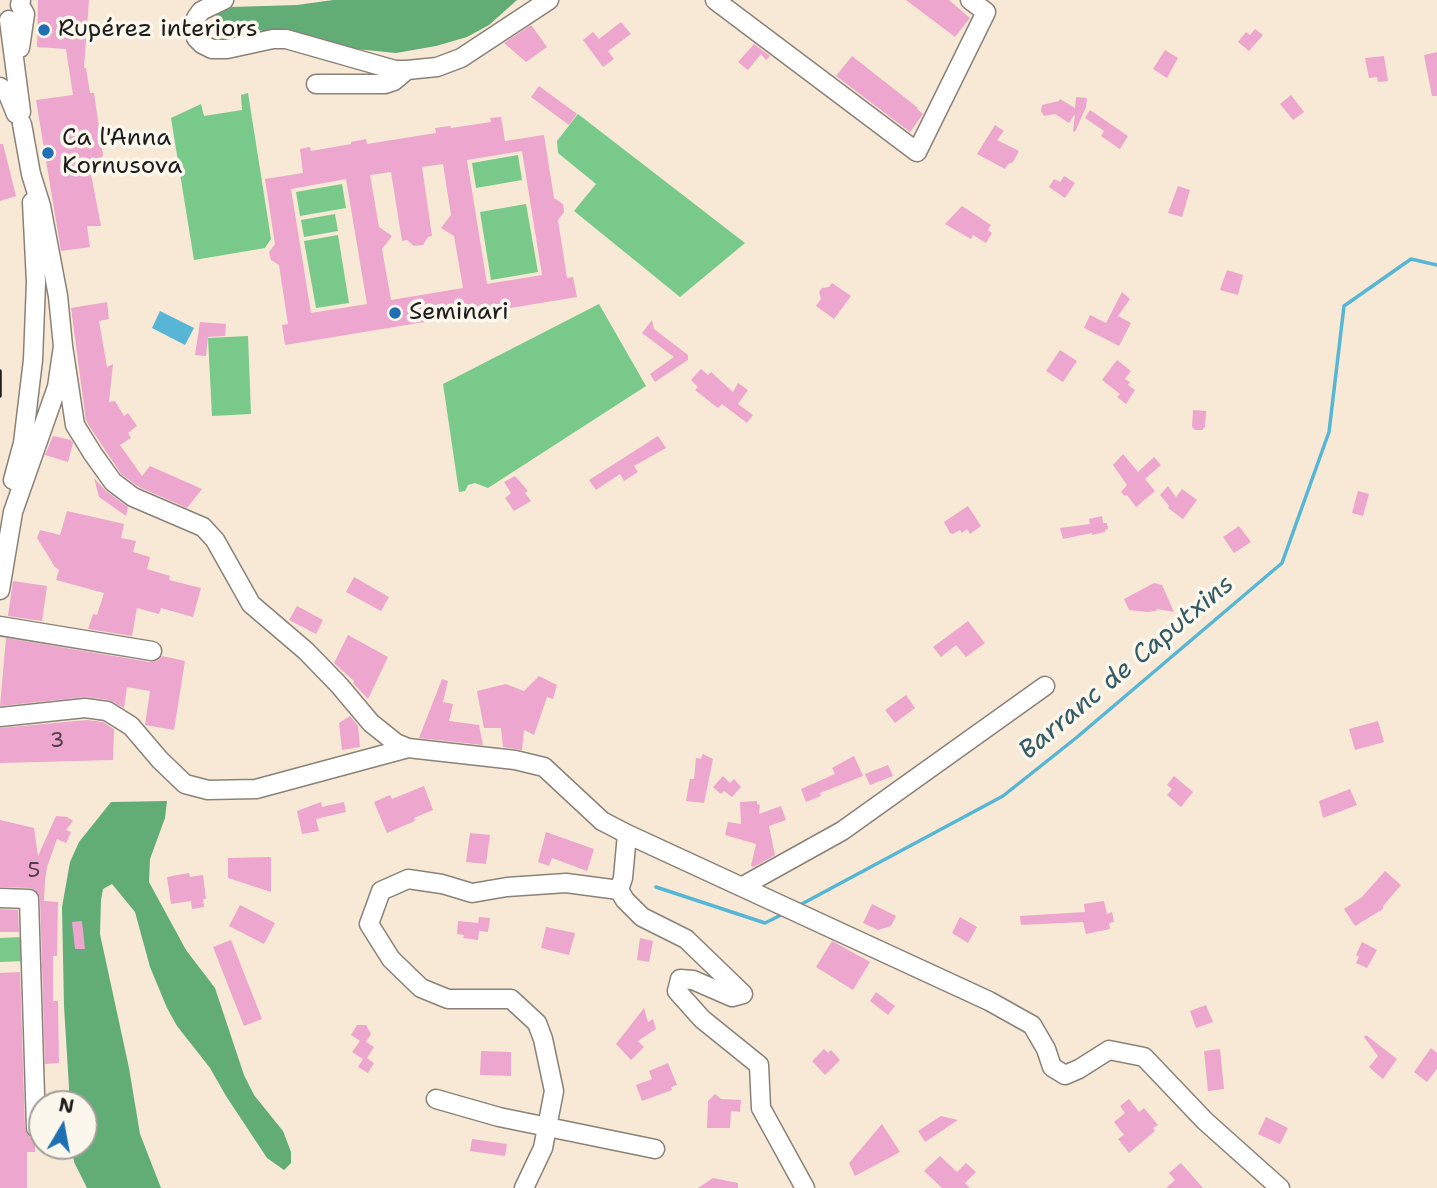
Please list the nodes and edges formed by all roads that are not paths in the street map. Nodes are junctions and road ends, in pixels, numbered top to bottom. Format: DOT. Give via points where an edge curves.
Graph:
graph roads {
  1 [pos="224,0"];
  2 [pos="549,0"];
  3 [pos="715,0"];
  4 [pos="970,0"];
  5 [pos="13,11"];
  6 [pos="407,70"];
  7 [pos="316,84"];
  8 [pos="0,87"];
  9 [pos="20,117"];
  10 [pos="31,174"];
  11 [pos="32,204"];
  12 [pos="60,376"];
  13 [pos="4,563"];
  14 [pos="0,590"];
  15 [pos="0,626"];
  16 [pos="152,651"];
  17 [pos="1045,686"];
  18 [pos="0,717"];
  19 [pos="408,748"];
  20 [pos="627,834"];
  21 [pos="743,886"];
  22 [pos="619,890"];
  23 [pos="0,898"];
  24 [pos="35,1090"];
  25 [pos="436,1099"];
  26 [pos="547,1127"];
  27 [pos="655,1149"];
  28 [pos="524,1188"];
  29 [pos="805,1188"];
  30 [pos="1280,1188"];
  1 -- 6 [label="street" via="201,10 196,18 196,38 212,49 273,39 298,40"];
  2 -- 6 [label="street" via="461,58 437,67"];
  3 -- 4 [label="street" via="917,152 986,12"];
  5 -- 9 [label="street"];
  6 -- 7 [label="street" via="385,84"];
  8 -- 9 [label="street"];
  9 -- 10 [label="street"];
  10 -- 11 [label="street"];
  10 -- 12 [label="street" via="58,296 63,346"];
  11 -- 12 [label="street" via="40,222"];
  11 -- 13 [label="street" via="33,360 23,443 9,497"];
  12 -- 13 [label="street" via="13,512"];
  12 -- 19 [label="street" via="75,425 113,482 133,497 202,527 215,540 251,604 306,651 371,723"];
  13 -- 14 [label="street"];
  15 -- 16 [label="street"];
  17 -- 21 [label="street" via="842,831"];
  18 -- 19 [label="street" via="85,708 107,711 131,726 185,784 208,790 256,789"];
  19 -- 20 [label="street" via="515,760 544,768 602,821"];
  20 -- 21 [label="street"];
  20 -- 22 [label="street"];
  21 -- 30 [label="street" via="1032,1025 1052,1067 1065,1075 1109,1050 1144,1057 1205,1121"];
  22 -- 26 [label="street" via="566,883 471,893 408,879 381,891 369,924 390,959 421,988 448,999 511,999 537,1023 554,1091"];
  22 -- 29 [label="street" via="642,917 686,939 743,994 732,997 680,979 677,991 702,1019 758,1065 761,1108"];
  23 -- 24 [label="street" via="29,899"];
  25 -- 26 [label="street"];
  26 -- 27 [label="street"];
  26 -- 28 [label="street"];
}
